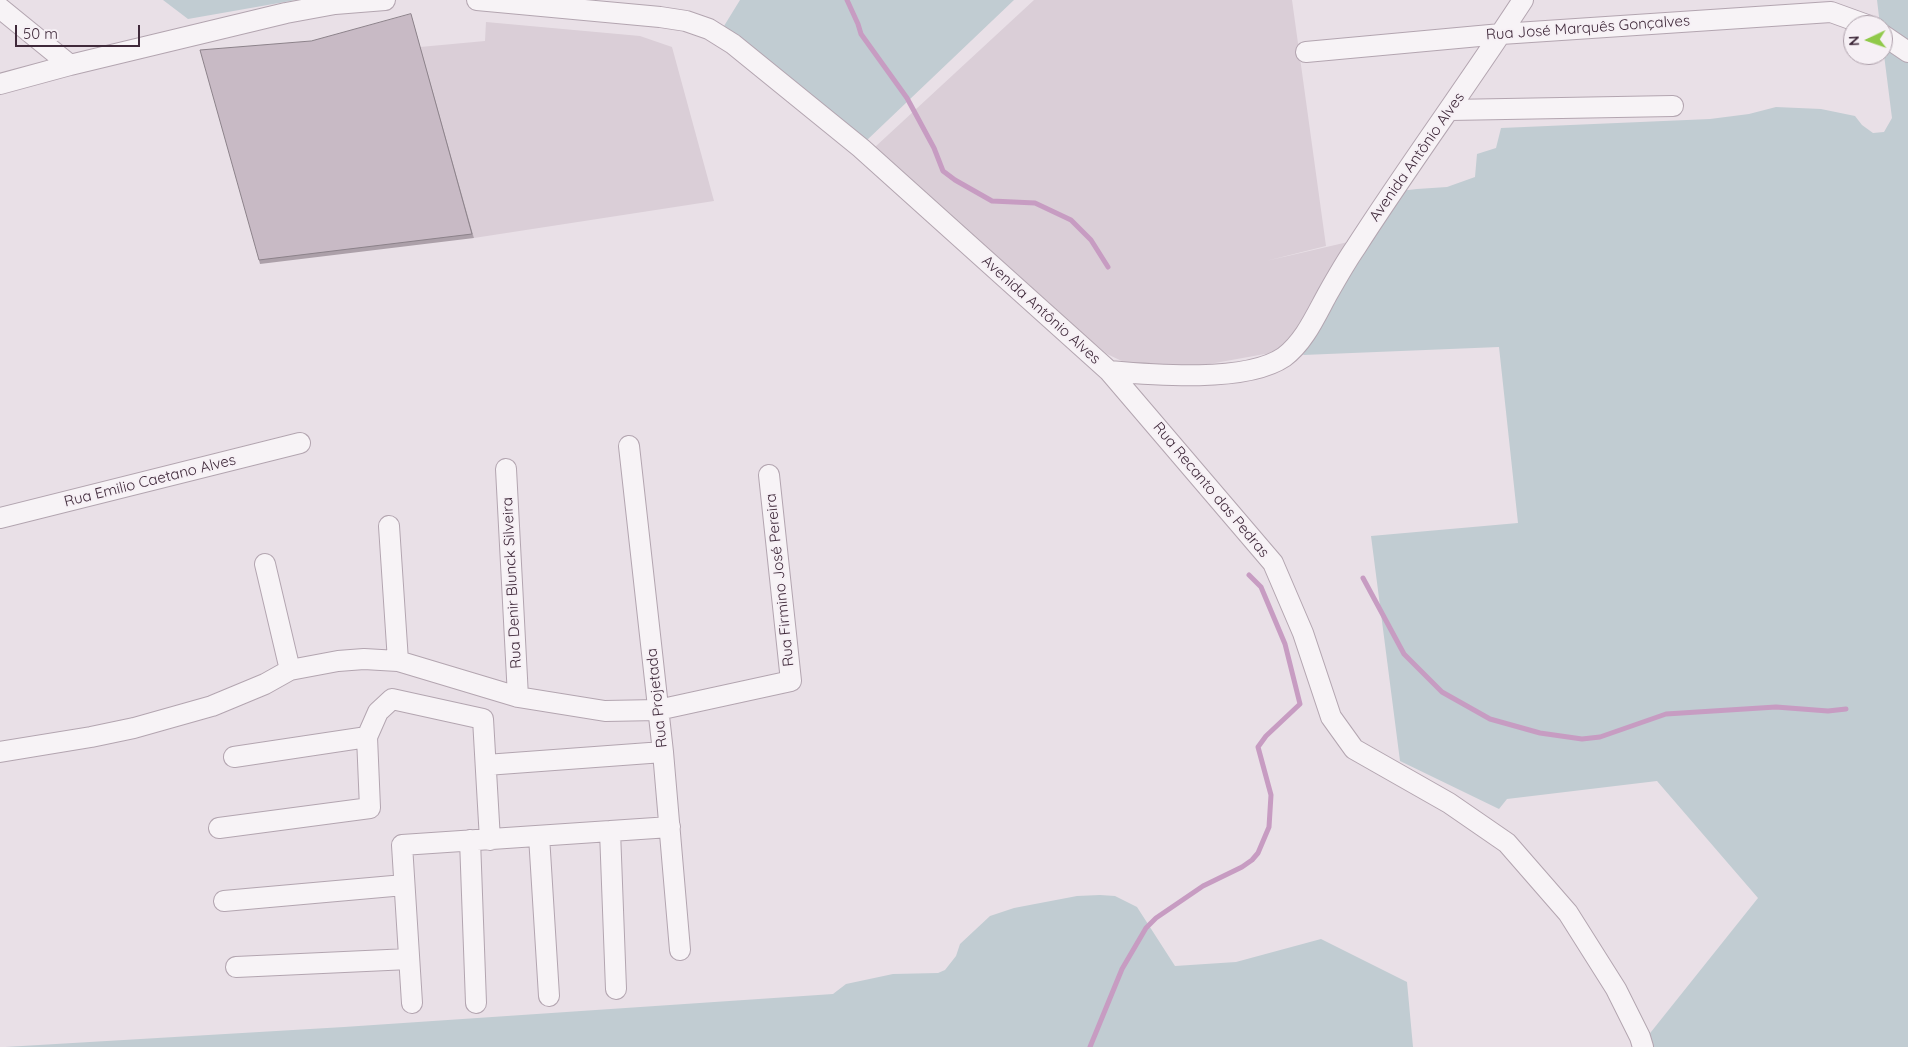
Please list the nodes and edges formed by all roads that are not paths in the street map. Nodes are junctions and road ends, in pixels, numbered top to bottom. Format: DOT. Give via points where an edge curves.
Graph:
graph roads {
  1 [pos="385,0"];
  2 [pos="477,0"];
  3 [pos="1523,0"];
  4 [pos="0,8"];
  5 [pos="665,8"];
  6 [pos="1843,16"];
  7 [pos="1501,34"];
  8 [pos="1893,42"];
  9 [pos="1306,52"];
  10 [pos="1908,52"];
  11 [pos="70,65"];
  12 [pos="0,84"];
  13 [pos="1673,106"];
  14 [pos="1450,110"];
  15 [pos="1109,371"];
  16 [pos="300,443"];
  17 [pos="629,446"];
  18 [pos="506,469"];
  19 [pos="769,474"];
  20 [pos="0,518"];
  21 [pos="389,526"];
  22 [pos="266,564"];
  23 [pos="398,661"];
  24 [pos="290,670"];
  25 [pos="518,697"];
  26 [pos="658,710"];
  27 [pos="367,737"];
  28 [pos="0,752"];
  29 [pos="663,752"];
  30 [pos="234,757"];
  31 [pos="486,765"];
  32 [pos="670,827"];
  33 [pos="219,828"];
  34 [pos="610,831"];
  35 [pos="539,836"];
  36 [pos="480,840"];
  37 [pos="404,885"];
  38 [pos="224,901"];
  39 [pos="680,950"];
  40 [pos="409,959"];
  41 [pos="236,967"];
  42 [pos="616,989"];
  43 [pos="549,996"];
  44 [pos="412,1003"];
  45 [pos="476,1003"];
  46 [pos="1643,1047"];
  1 -- 11 [label="street" via="335,4 286,13"];
  2 -- 5 [label="street, Avenida Antônio Alves"];
  3 -- 7 [label="street, Avenida Antônio Alves"];
  4 -- 11 [label="street"];
  5 -- 15 [label="street, Avenida Antônio Alves" via="733,44 861,148"];
  6 -- 7 [label="street, Rua José Marquês Gonçalves" via="1831,12"];
  7 -- 9 [label="street, Rua José Marquês Gonçalves"];
  7 -- 14 [label="street, Avenida Antônio Alves"];
  8 -- 10 [label="street"];
  11 -- 12 [label="street"];
  13 -- 14 [label="street"];
  14 -- 15 [label="street, Avenida Antônio Alves" via="1398,181 1298,344 1283,358 1237,372 1178,376"];
  15 -- 46 [label="street, Rua Recanto das Pedras" via="1273,563 1303,633 1331,717 1354,749 1448,802 1507,843 1568,913 1616,990"];
  16 -- 20 [label="street, Rua Emilio Caetano Alves"];
  17 -- 26 [label="street, Rua Projetada"];
  18 -- 25 [label="street, Rua Denir Blunck Silveira"];
  19 -- 26 [label="street, Rua Firmino José Pereira" via="791,681"];
  21 -- 23 [label="street"];
  22 -- 24 [label="street"];
  23 -- 24 [label="street, Rua Firmino José Pereira" via="338,661"];
  23 -- 25 [label="street, Rua Firmino José Pereira"];
  24 -- 28 [label="street, Rua Firmino José Pereira" via="212,706 125,730"];
  25 -- 26 [label="street, Rua Firmino José Pereira" via="605,711"];
  26 -- 29 [label="street, Rua Projetada"];
  27 -- 30 [label="street"];
  27 -- 31 [label="street" via="378,712 392,699 483,719"];
  27 -- 33 [label="street" via="370,808"];
  29 -- 31 [label="street"];
  29 -- 32 [label="street, Rua Projetada"];
  31 -- 36 [label="street"];
  32 -- 34 [label="street"];
  32 -- 39 [label="street, Rua Projetada"];
  34 -- 35 [label="street"];
  34 -- 42 [label="street"];
  35 -- 36 [label="street"];
  35 -- 43 [label="street"];
  36 -- 37 [label="street" via="402,845"];
  36 -- 45 [label="street"];
  37 -- 38 [label="street"];
  37 -- 40 [label="street"];
  40 -- 41 [label="street"];
  40 -- 44 [label="street"];
}
